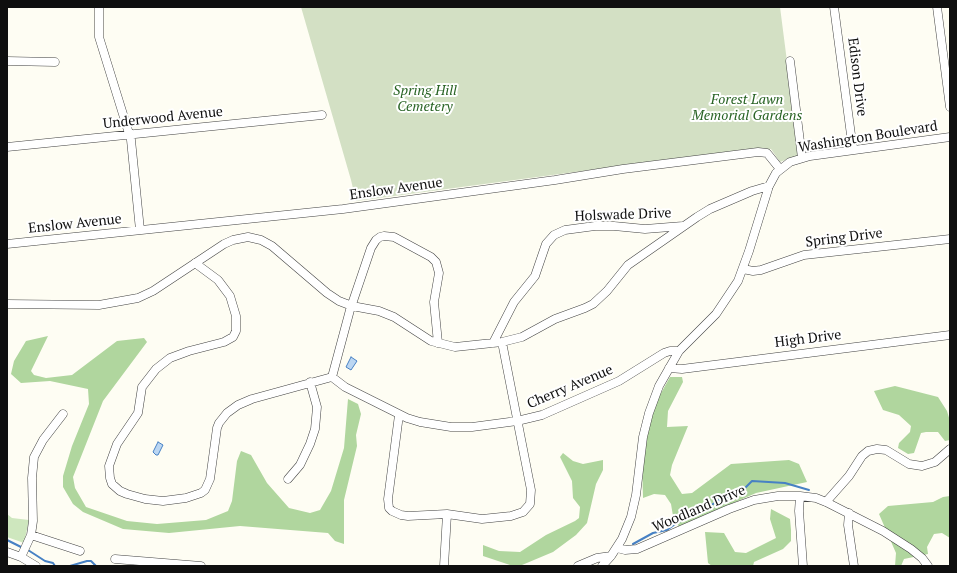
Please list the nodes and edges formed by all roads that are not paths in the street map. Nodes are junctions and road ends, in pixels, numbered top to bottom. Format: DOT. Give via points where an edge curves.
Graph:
graph roads {
  1 [pos="99,7"];
  2 [pos="834,7"];
  3 [pos="937,7"];
  4 [pos="7,61"];
  5 [pos="790,61"];
  6 [pos="55,62"];
  7 [pos="950,107"];
  8 [pos="322,115"];
  9 [pos="129,135"];
  10 [pos="950,137"];
  11 [pos="7,147"];
  12 [pos="853,150"];
  13 [pos="802,158"];
  14 [pos="780,169"];
  15 [pos="769,186"];
  16 [pos="684,226"];
  17 [pos="140,230"];
  18 [pos="950,239"];
  19 [pos="7,244"];
  20 [pos="195,263"];
  21 [pos="743,269"];
  22 [pos="7,304"];
  23 [pos="352,306"];
  24 [pos="500,329"];
  25 [pos="950,336"];
  26 [pos="506,341"];
  27 [pos="438,343"];
  28 [pos="493,343"];
  29 [pos="679,351"];
  30 [pos="669,368"];
  31 [pos="332,377"];
  32 [pos="310,382"];
  33 [pos="63,414"];
  34 [pos="399,415"];
  35 [pos="517,421"];
  36 [pos="950,449"];
  37 [pos="288,479"];
  38 [pos="800,496"];
  39 [pos="826,502"];
  40 [pos="447,514"];
  41 [pos="850,514"];
  42 [pos="31,535"];
  43 [pos="617,548"];
  44 [pos="80,551"];
  45 [pos="7,552"];
  46 [pos="611,556"];
  47 [pos="22,557"];
  48 [pos="115,559"];
  49 [pos="36,566"];
  50 [pos="201,566"];
  51 [pos="444,566"];
  52 [pos="578,566"];
  53 [pos="602,566"];
  54 [pos="803,566"];
  55 [pos="854,566"];
  56 [pos="928,566"];
  1 -- 9 [label="street" via="99,37"];
  2 -- 12 [label="street, Edison Drive"];
  3 -- 7 [label="street"];
  4 -- 6 [label="street"];
  5 -- 13 [label="street"];
  8 -- 9 [label="street, Underwood Avenue"];
  9 -- 11 [label="street, Underwood Avenue"];
  9 -- 17 [label="street"];
  10 -- 12 [label="street, Washington Boulevard"];
  12 -- 13 [label="street, Washington Boulevard"];
  13 -- 14 [label="street, Washington Boulevard"];
  14 -- 15 [label="street, Washington Boulevard"];
  14 -- 17 [label="street, Enslow Avenue" via="767,153 758,152 350,208"];
  15 -- 16 [label="street" via="710,209"];
  15 -- 21 [label="street, Washington Boulevard"];
  16 -- 24 [label="street, Holswade Drive" via="645,229 603,226 572,228 559,232 546,244 535,276 514,302"];
  16 -- 26 [label="street" via="628,265 593,304"];
  17 -- 19 [label="street, Enslow Avenue"];
  18 -- 21 [label="street, Spring Drive" via="810,255 793,258 761,270"];
  20 -- 22 [label="street" via="144,296 128,300 91,305"];
  20 -- 23 [label="street" via="233,240 254,238 272,246 333,297"];
  20 -- 32 [label="street" via="218,280 230,296 236,316 236,331 233,337 224,342 170,358 156,369 146,382 140,392 138,413 117,444 109,466 110,478 116,488 127,494 154,500 175,500 201,493 210,479 216,428 227,413 245,402"];
  21 -- 29 [label="street, Washington Boulevard" via="719,310"];
  23 -- 27 [label="street" via="379,311 394,317 423,337"];
  23 -- 27 [label="street" via="373,244 380,237 394,236 431,257 438,267 434,302"];
  23 -- 31 [label="street"];
  24 -- 26 [label="street"];
  24 -- 28 [label="street, Holswade Drive"];
  25 -- 30 [label="street, High Drive" via="682,369"];
  26 -- 28 [label="street"];
  26 -- 35 [label="street"];
  27 -- 28 [label="street" via="463,347"];
  29 -- 30 [label="street, Washington Boulevard"];
  29 -- 35 [label="street, Cherry Avenue" via="664,353 626,377 550,412"];
  30 -- 43 [label="street, Washington Boulevard" via="649,413 642,443 634,507 629,525"];
  31 -- 32 [label="street"];
  31 -- 34 [label="street, Cherry Avenue" via="345,387"];
  32 -- 37 [label="street" via="316,407 315,429 300,465"];
  33 -- 42 [label="street" via="43,440 34,457 34,516"];
  34 -- 35 [label="street, Cherry Avenue" via="420,422 450,427"];
  34 -- 40 [label="street" via="388,494 389,508 408,516"];
  35 -- 40 [label="street" via="531,490 531,500 527,508 517,514 491,519"];
  36 -- 39 [label="street" via="936,462 922,466 909,464 886,450 868,451"];
  38 -- 39 [label="street, Woodland Drive"];
  38 -- 43 [label="street, Woodland Drive" via="754,500 637,549"];
  38 -- 54 [label="street"];
  39 -- 41 [label="street, Woodland Drive"];
  40 -- 51 [label="street"];
  41 -- 55 [label="street" via="848,524"];
  41 -- 56 [label="street, Woodland Drive" via="911,549"];
  42 -- 44 [label="street"];
  42 -- 47 [label="street"];
  43 -- 46 [label="street, Washington Boulevard"];
  45 -- 47 [label="street"];
  46 -- 52 [label="street" via="597,558"];
  46 -- 53 [label="street, Washington Boulevard"];
  47 -- 49 [label="street"];
  48 -- 50 [label="street"];
}
